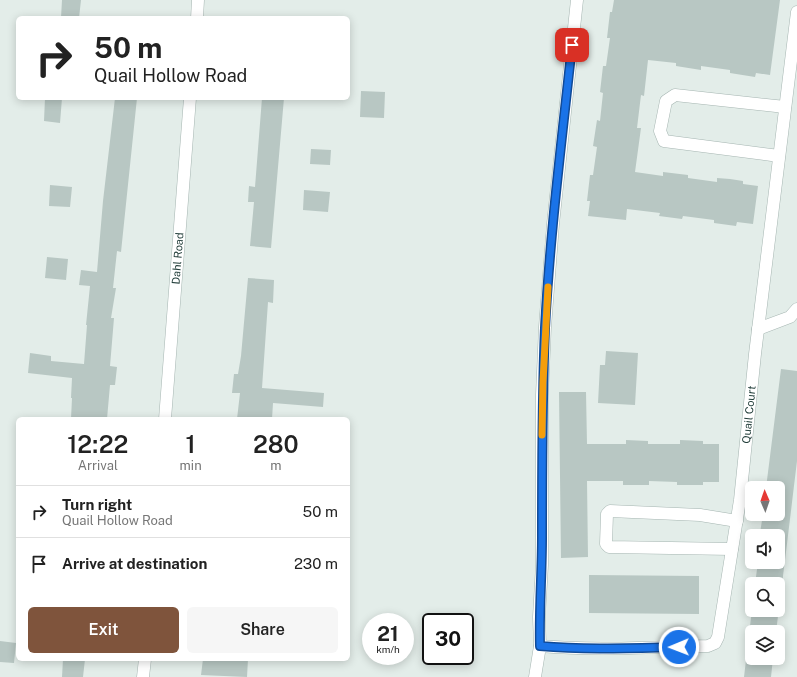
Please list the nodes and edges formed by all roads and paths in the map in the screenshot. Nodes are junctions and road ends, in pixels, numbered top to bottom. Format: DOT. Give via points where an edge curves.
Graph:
graph roads {
  1 [pos="198,0"];
  2 [pos="577,0"];
  3 [pos="797,12"];
  4 [pos="197,16"];
  5 [pos="190,100"];
  6 [pos="785,107"];
  7 [pos="779,156"];
  8 [pos="797,309"];
  9 [pos="758,329"];
  10 [pos="165,417"];
  11 [pos="737,521"];
  12 [pos="732,549"];
  13 [pos="540,646"];
  14 [pos="145,661"];
  15 [pos="144,677"];
  16 [pos="535,677"];
  1 -- 4 [label="street"];
  2 -- 13 [label="street" via="553,224 545,327"];
  3 -- 6 [label="street, Quail Court"];
  5 -- 10 [label="street, Dahl Road"];
  6 -- 7 [label="street, Quail Court"];
  6 -- 7 [label="street" via="675,95 666,101 660,131 664,141"];
  7 -- 9 [label="street, Quail Court"];
  8 -- 9 [label="street" via="790,317"];
  9 -- 11 [label="street, Quail Court"];
  11 -- 12 [label="street, Quail Court"];
  11 -- 12 [label="street" via="700,515 610,511 607,514 606,544 609,547"];
  12 -- 13 [label="street, Quail Court" via="722,620 714,643 708,646 607,649"];
  13 -- 16 [label="street"];
  14 -- 15 [label="street"];
}
